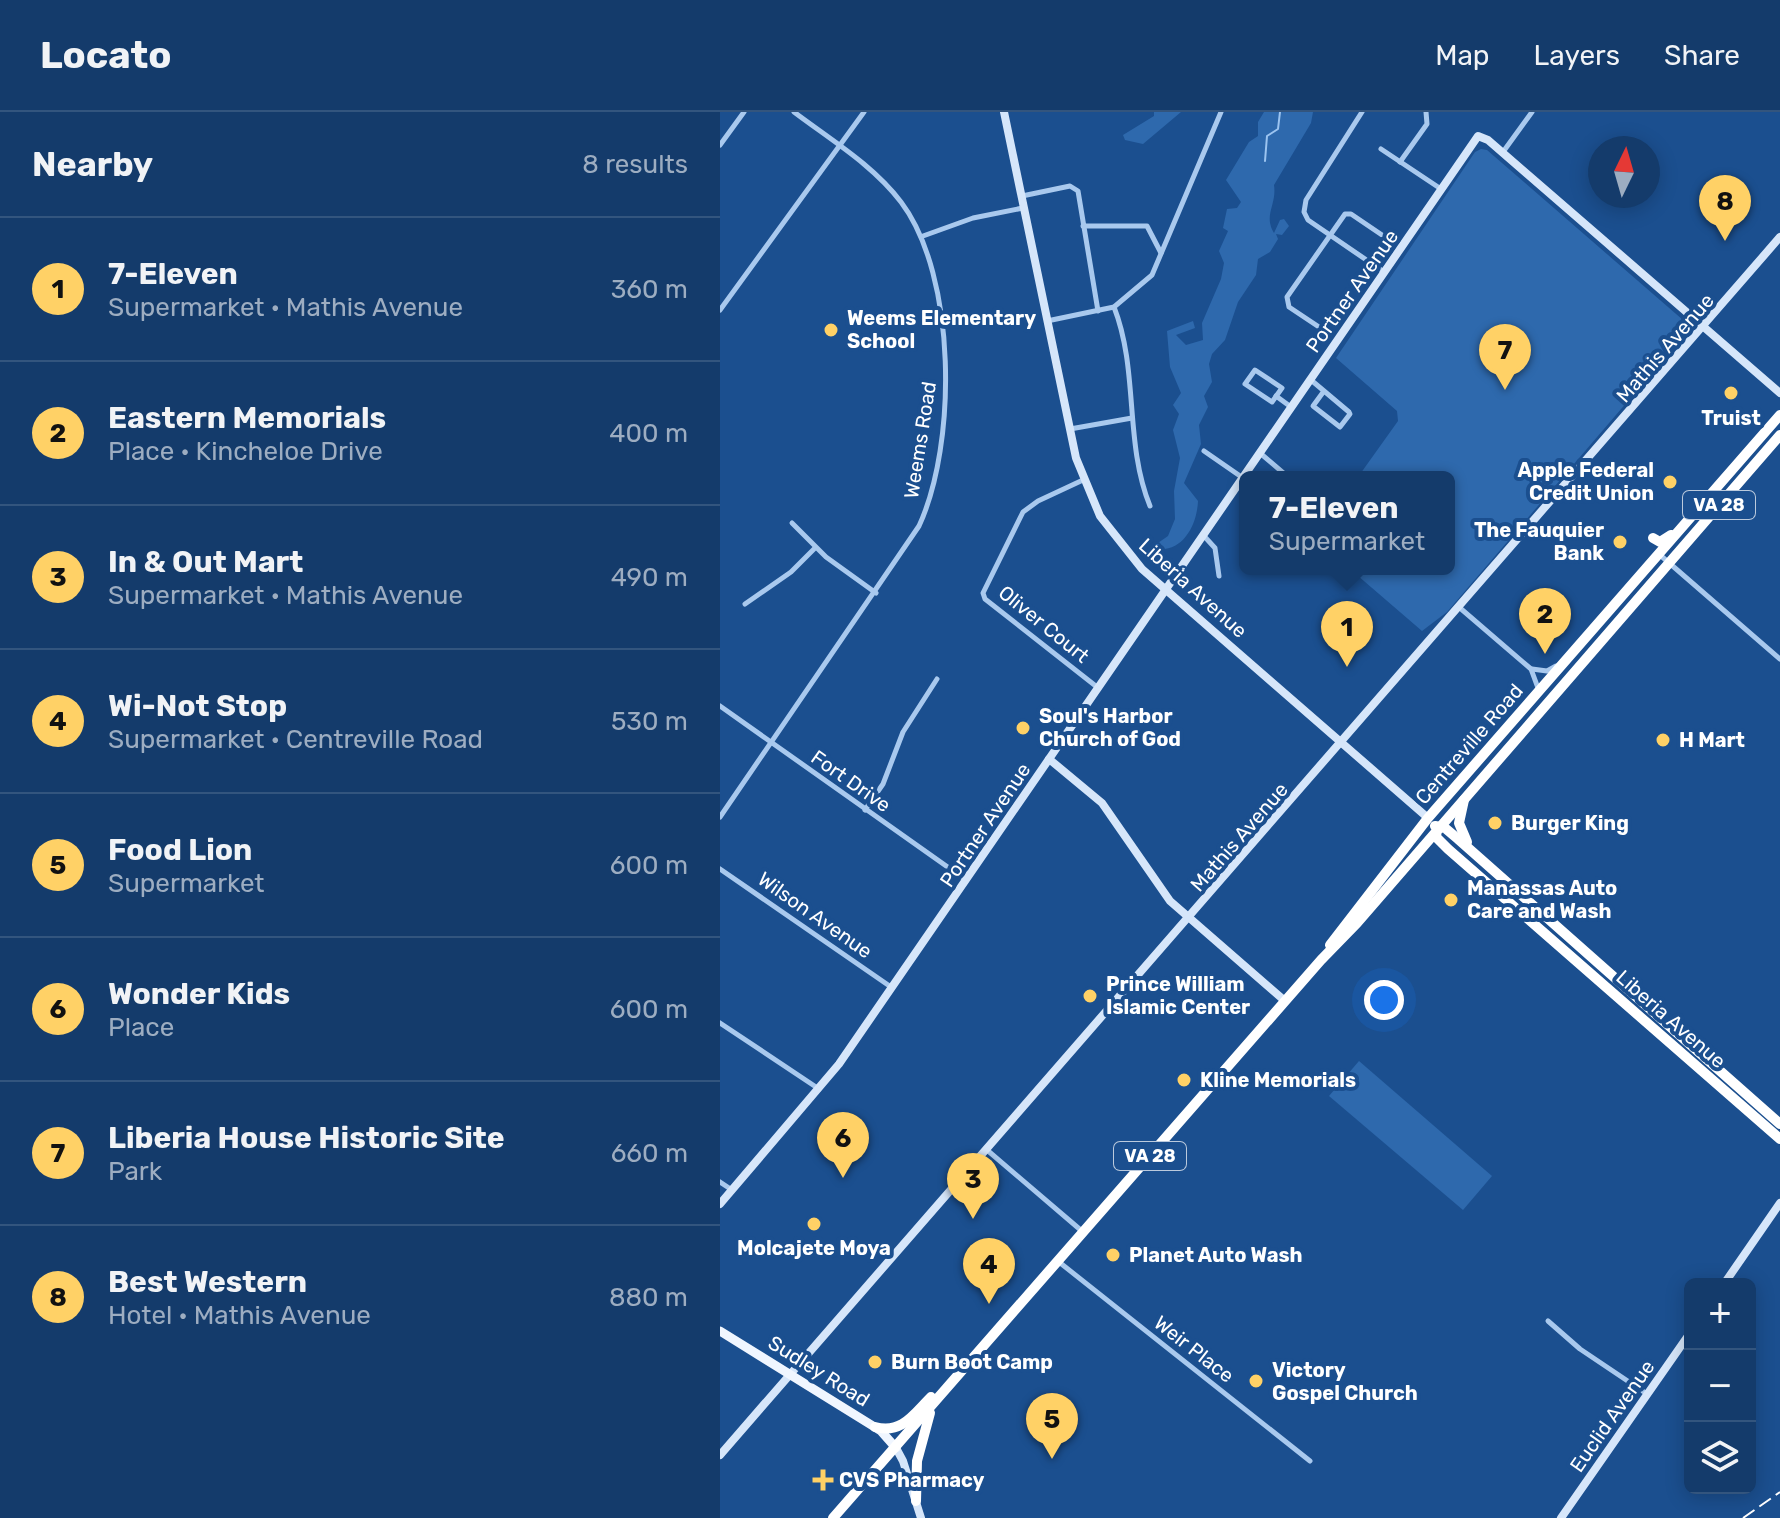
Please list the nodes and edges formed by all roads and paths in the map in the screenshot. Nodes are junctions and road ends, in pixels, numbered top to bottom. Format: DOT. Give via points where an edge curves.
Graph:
graph roads {
  1 [pos="744,112"];
  2 [pos="794,112"];
  3 [pos="864,112"];
  4 [pos="1006,112"];
  5 [pos="1221,112"];
  6 [pos="1362,112"];
  7 [pos="1426,112"];
  8 [pos="1532,112"];
  9 [pos="720,145"];
  10 [pos="840,146"];
  11 [pos="1381,149"];
  12 [pos="1502,152"];
  13 [pos="1400,162"];
  14 [pos="1441,190"];
  15 [pos="1022,196"];
  16 [pos="1024,208"];
  17 [pos="1083,226"];
  18 [pos="1331,235"];
  19 [pos="1382,235"];
  20 [pos="923,236"];
  21 [pos="1780,237"];
  22 [pos="1162,254"];
  23 [pos="1384,272"];
  24 [pos="721,306"];
  25 [pos="1114,307"];
  26 [pos="1098,311"];
  27 [pos="1047,321"];
  28 [pos="1704,328"];
  29 [pos="1322,329"];
  30 [pos="1310,380"];
  31 [pos="1324,391"];
  32 [pos="1780,393"];
  33 [pos="1276,396"];
  34 [pos="1291,407"];
  35 [pos="1780,415"];
  36 [pos="1132,418"];
  37 [pos="1069,429"];
  38 [pos="1780,435"];
  39 [pos="1204,451"];
  40 [pos="1260,453"];
  41 [pos="1248,471"];
  42 [pos="1281,471"];
  43 [pos="1239,475"];
  44 [pos="1083,480"];
  45 [pos="1239,484"];
  46 [pos="1150,506"];
  47 [pos="792,523"];
  48 [pos="1680,531"];
  49 [pos="1203,536"];
  50 [pos="1653,538"];
  51 [pos="815,548"];
  52 [pos="1659,554"];
  53 [pos="1668,562"];
  54 [pos="1219,576"];
  55 [pos="1165,590"];
  56 [pos="876,593"];
  57 [pos="745,604"];
  58 [pos="1460,608"];
  59 [pos="1567,659"];
  60 [pos="1780,659"];
  61 [pos="1531,669"];
  62 [pos="937,679"];
  63 [pos="1098,688"];
  64 [pos="1537,694"];
  65 [pos="720,706"];
  66 [pos="771,744"];
  67 [pos="1342,744"];
  68 [pos="1049,759"];
  69 [pos="1466,796"];
  70 [pos="865,810"];
  71 [pos="720,817"];
  72 [pos="1428,818"];
  73 [pos="1437,828"];
  74 [pos="1448,849"];
  75 [pos="1474,853"];
  76 [pos="1413,856"];
  77 [pos="720,869"];
  78 [pos="966,880"];
  79 [pos="1189,919"];
  80 [pos="1321,960"];
  81 [pos="892,987"];
  82 [pos="1285,1001"];
  83 [pos="720,1023"];
  84 [pos="820,1090"];
  85 [pos="1780,1124"];
  86 [pos="1780,1139"];
  87 [pos="987,1150"];
  88 [pos="720,1182"];
  89 [pos="732,1190"];
  90 [pos="1780,1203"];
  91 [pos="720,1204"];
  92 [pos="1083,1232"];
  93 [pos="1058,1262"];
  94 [pos="1728,1278"];
  95 [pos="1548,1321"];
  96 [pos="720,1331"];
  97 [pos="1684,1342"];
  98 [pos="791,1375"];
  99 [pos="953,1382"];
  100 [pos="1647,1394"];
  101 [pos="935,1402"];
  102 [pos="875,1427"];
  103 [pos="896,1448"];
  104 [pos="720,1455"];
  105 [pos="1310,1461"];
  106 [pos="916,1501"];
  107 [pos="833,1518"];
  108 [pos="921,1518"];
  109 [pos="1561,1518"];
  1 -- 9 [label="street"];
  2 -- 10 [label="street, Weems Road"];
  3 -- 10 [label="street"];
  4 -- 15 [label="street, Liberia Avenue"];
  5 -- 22 [label="street"];
  6 -- 18 [label="street" via="1304,206 1308,220"];
  7 -- 13 [label="street" via="1427,124"];
  8 -- 12 [label="street"];
  10 -- 20 [label="street, Weems Road" via="890,189"];
  10 -- 24 [label="street"];
  11 -- 13 [label="street"];
  12 -- 14 [label="street, Portner Avenue" via="1478,136"];
  12 -- 28 [label="street"];
  13 -- 14 [label="street"];
  14 -- 23 [label="street, Portner Avenue"];
  15 -- 16 [label="street, Liberia Avenue"];
  15 -- 17 [label="street" via="1074,187"];
  16 -- 20 [label="street"];
  16 -- 27 [label="street, Liberia Avenue"];
  17 -- 22 [label="street" via="1147,226"];
  17 -- 26 [label="street"];
  18 -- 19 [label="street" via="1348,213"];
  18 -- 23 [label="street"];
  18 -- 29 [label="street" via="1286,301"];
  20 -- 56 [label="street, Weems Road" via="939,298 945,404 924,515"];
  21 -- 28 [label="street, Mathis Avenue"];
  22 -- 25 [label="street" via="1148,280"];
  23 -- 30 [label="street, Portner Avenue"];
  25 -- 26 [label="street"];
  25 -- 36 [label="street" via="1126,352"];
  26 -- 27 [label="street"];
  27 -- 37 [label="street, Liberia Avenue"];
  28 -- 32 [label="street"];
  28 -- 58 [label="street, Mathis Avenue"];
  30 -- 31 [label="street"];
  30 -- 34 [label="street, Portner Avenue"];
  31 -- 31 [label="street" via="1350,414 1340,427 1314,407"];
  33 -- 33 [label="street" via="1272,402 1245,384 1255,370 1282,388"];
  33 -- 34 [label="street"];
  34 -- 40 [label="street, Portner Avenue"];
  35 -- 48 [label="highway, Centreville Road / VA 28"];
  36 -- 37 [label="street"];
  36 -- 46 [label="street" via="1138,476"];
  37 -- 44 [label="street, Liberia Avenue"];
  38 -- 53 [label="highway, Centreville Road / VA 28"];
  39 -- 43 [label="street"];
  40 -- 41 [label="street, Portner Avenue"];
  40 -- 42 [label="street"];
  44 -- 55 [label="street, Liberia Avenue" via="1119,545"];
  44 -- 63 [label="street, Oliver Court" via="1023,512 983,593"];
  45 -- 49 [label="street, Portner Avenue"];
  47 -- 51 [label="street"];
  48 -- 50 [label="highway" via="1661,542"];
  48 -- 52 [label="highway, Centreville Road / VA 28"];
  49 -- 54 [label="street" via="1215,548"];
  49 -- 55 [label="street, Portner Avenue"];
  51 -- 56 [label="street"];
  51 -- 57 [label="street"];
  52 -- 53 [label="street"];
  52 -- 59 [label="highway, Centreville Road / VA 28"];
  53 -- 60 [label="street"];
  53 -- 69 [label="highway, Centreville Road / VA 28"];
  55 -- 63 [label="street, Portner Avenue"];
  55 -- 67 [label="street, Liberia Avenue"];
  56 -- 66 [label="street, Weems Road"];
  58 -- 61 [label="street"];
  58 -- 67 [label="street, Mathis Avenue"];
  59 -- 61 [label="street" via="1547,671"];
  59 -- 64 [label="highway, Centreville Road / VA 28"];
  61 -- 64 [label="street" via="1538,681"];
  62 -- 70 [label="street" via="903,732 883,784"];
  63 -- 68 [label="street, Portner Avenue"];
  64 -- 72 [label="highway, Centreville Road / VA 28"];
  65 -- 66 [label="street, Fort Drive"];
  66 -- 70 [label="street, Fort Drive"];
  66 -- 71 [label="street, Weems Road"];
  67 -- 72 [label="street, Liberia Avenue"];
  67 -- 79 [label="street, Mathis Avenue"];
  68 -- 78 [label="street, Portner Avenue"];
  68 -- 79 [label="street" via="1102,803 1158,889"];
  69 -- 73 [label="highway, Centreville Road / VA 28"];
  69 -- 75 [label="highway" via="1460,828"];
  70 -- 78 [label="street, Fort Drive"];
  72 -- 73 [label="highway, Liberia Avenue"];
  72 -- 80 [label="highway, Centreville Road / VA 28"];
  73 -- 74 [label="highway, Liberia Avenue" via="1436,837"];
  73 -- 75 [label="highway, Liberia Avenue" via="1445,828"];
  73 -- 76 [label="highway, Centreville Road / VA 28"];
  74 -- 76 [label="highway" via="1431,847"];
  74 -- 86 [label="highway, Liberia Avenue"];
  75 -- 85 [label="highway, Liberia Avenue"];
  76 -- 80 [label="highway, Centreville Road / VA 28"];
  77 -- 81 [label="street, Wilson Avenue"];
  78 -- 81 [label="street, Portner Avenue"];
  79 -- 82 [label="street"];
  79 -- 87 [label="street, Mathis Avenue"];
  80 -- 82 [label="highway, Centreville Road / VA 28"];
  81 -- 84 [label="street, Portner Avenue"];
  82 -- 92 [label="highway, Centreville Road / VA 28"];
  83 -- 84 [label="street"];
  84 -- 89 [label="street, Portner Avenue"];
  87 -- 92 [label="street"];
  87 -- 98 [label="street, Mathis Avenue"];
  88 -- 89 [label="street"];
  89 -- 91 [label="street, Portner Avenue"];
  90 -- 94 [label="street"];
  92 -- 93 [label="highway, Centreville Road / VA 28"];
  93 -- 99 [label="highway, Centreville Road / VA 28"];
  93 -- 105 [label="street, Weir Place"];
  95 -- 100 [label="street"];
  96 -- 98 [label="main road, Sudley Road"];
  97 -- 100 [label="street, Euclid Avenue"];
  98 -- 102 [label="main road, Sudley Road"];
  98 -- 104 [label="street, Mathis Avenue"];
  99 -- 101 [label="highway, Centreville Road / VA 28"];
  99 -- 102 [label="highway" via="900,1428"];
  100 -- 109 [label="street, Euclid Avenue"];
  101 -- 103 [label="highway, Centreville Road / VA 28"];
  101 -- 106 [label="highway" via="919,1452"];
  102 -- 103 [label="main road, Sudley Road"];
  103 -- 106 [label="street"];
  103 -- 107 [label="highway, Centreville Road / VA 28"];
  106 -- 108 [label="street"];
}
